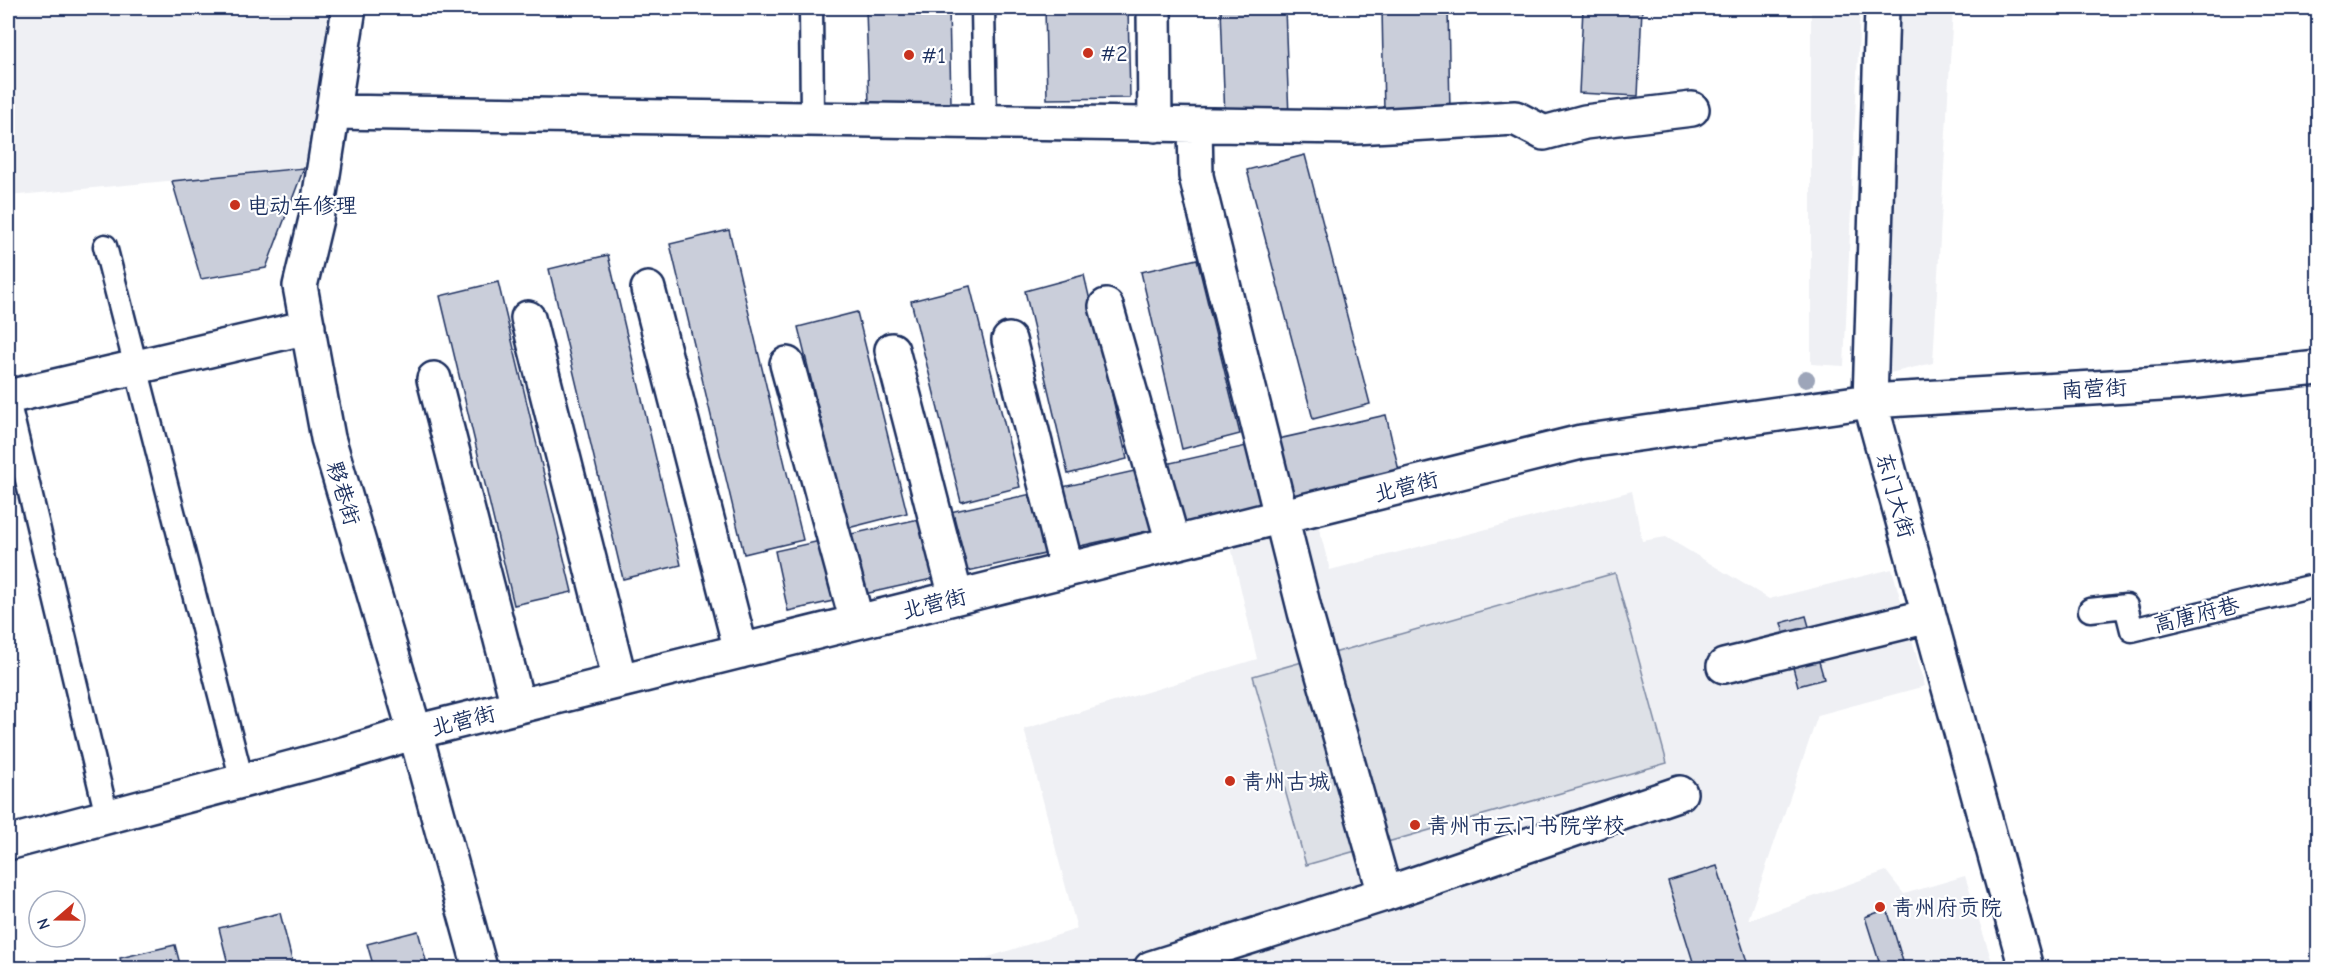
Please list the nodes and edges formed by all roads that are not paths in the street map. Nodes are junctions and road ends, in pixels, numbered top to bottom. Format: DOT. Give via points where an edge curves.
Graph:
graph roads {
  1 [pos="349,8"];
  2 [pos="811,8"];
  3 [pos="983,8"];
  4 [pos="1155,8"];
  5 [pos="1882,8"];
  6 [pos="1692,109"];
  7 [pos="333,112"];
  8 [pos="812,118"];
  9 [pos="984,121"];
  10 [pos="1155,125"];
  11 [pos="1195,125"];
  12 [pos="105,246"];
  13 [pos="648,290"];
  14 [pos="1106,306"];
  15 [pos="528,318"];
  16 [pos="308,327"];
  17 [pos="1009,340"];
  18 [pos="892,350"];
  19 [pos="787,364"];
  20 [pos="136,367"];
  21 [pos="2319,368"];
  22 [pos="434,379"];
  23 [pos="8,398"];
  24 [pos="1870,401"];
  25 [pos="1281,517"];
  26 [pos="1173,543"];
  27 [pos="1067,570"];
  28 [pos="2319,585"];
  29 [pos="956,597"];
  30 [pos="2090,610"];
  31 [pos="1929,616"];
  32 [pos="857,622"];
  33 [pos="741,651"];
  34 [pos="1724,666"];
  35 [pos="620,681"];
  36 [pos="518,706"];
  37 [pos="415,732"];
  38 [pos="242,780"];
  39 [pos="1680,793"];
  40 [pos="107,816"];
  41 [pos="8,843"];
  42 [pos="1384,894"];
  43 [pos="480,969"];
  44 [pos="1151,969"];
  45 [pos="2026,969"];
  1 -- 7 [label="street, 夥巷街"];
  2 -- 8 [label="lane"];
  3 -- 9 [label="lane"];
  4 -- 10 [label="street"];
  5 -- 24 [label="street, 东门大街"];
  6 -- 11 [label="street" via="1586,122 1544,133 1515,118 1355,127"];
  7 -- 8 [label="street"];
  7 -- 16 [label="street, 夥巷街" via="316,219 300,286"];
  8 -- 9 [label="street"];
  9 -- 10 [label="street"];
  10 -- 11 [label="street"];
  11 -- 25 [label="street" via="1196,176"];
  12 -- 20 [label="lane"];
  13 -- 33 [label="street"];
  14 -- 26 [label="street"];
  15 -- 35 [label="street"];
  16 -- 20 [label="street"];
  16 -- 37 [label="street, 夥巷街" via="328,438"];
  17 -- 27 [label="street"];
  18 -- 29 [label="street"];
  19 -- 32 [label="street"];
  20 -- 23 [label="street"];
  20 -- 38 [label="lane"];
  21 -- 24 [label="street, 南营街" via="2179,383"];
  22 -- 36 [label="street"];
  23 -- 40 [label="lane"];
  24 -- 25 [label="street, 北营街" via="1581,442"];
  24 -- 31 [label="street, 东门大街"];
  25 -- 26 [label="street, 北营街"];
  25 -- 42 [label="street"];
  26 -- 27 [label="street, 北营街"];
  27 -- 29 [label="street, 北营街"];
  28 -- 30 [label="lane, 高唐府巷" via="2132,630 2126,606"];
  29 -- 32 [label="street, 北营街"];
  31 -- 34 [label="street"];
  31 -- 45 [label="street, 东门大街"];
  32 -- 33 [label="street, 北营街"];
  33 -- 35 [label="street, 北营街"];
  35 -- 36 [label="street, 北营街"];
  36 -- 37 [label="street, 北营街"];
  37 -- 38 [label="street, 北营街"];
  37 -- 43 [label="street, 夥巷街"];
  38 -- 40 [label="street, 北营街"];
  39 -- 42 [label="street"];
  40 -- 41 [label="street, 北营街"];
  42 -- 44 [label="street"];
}
